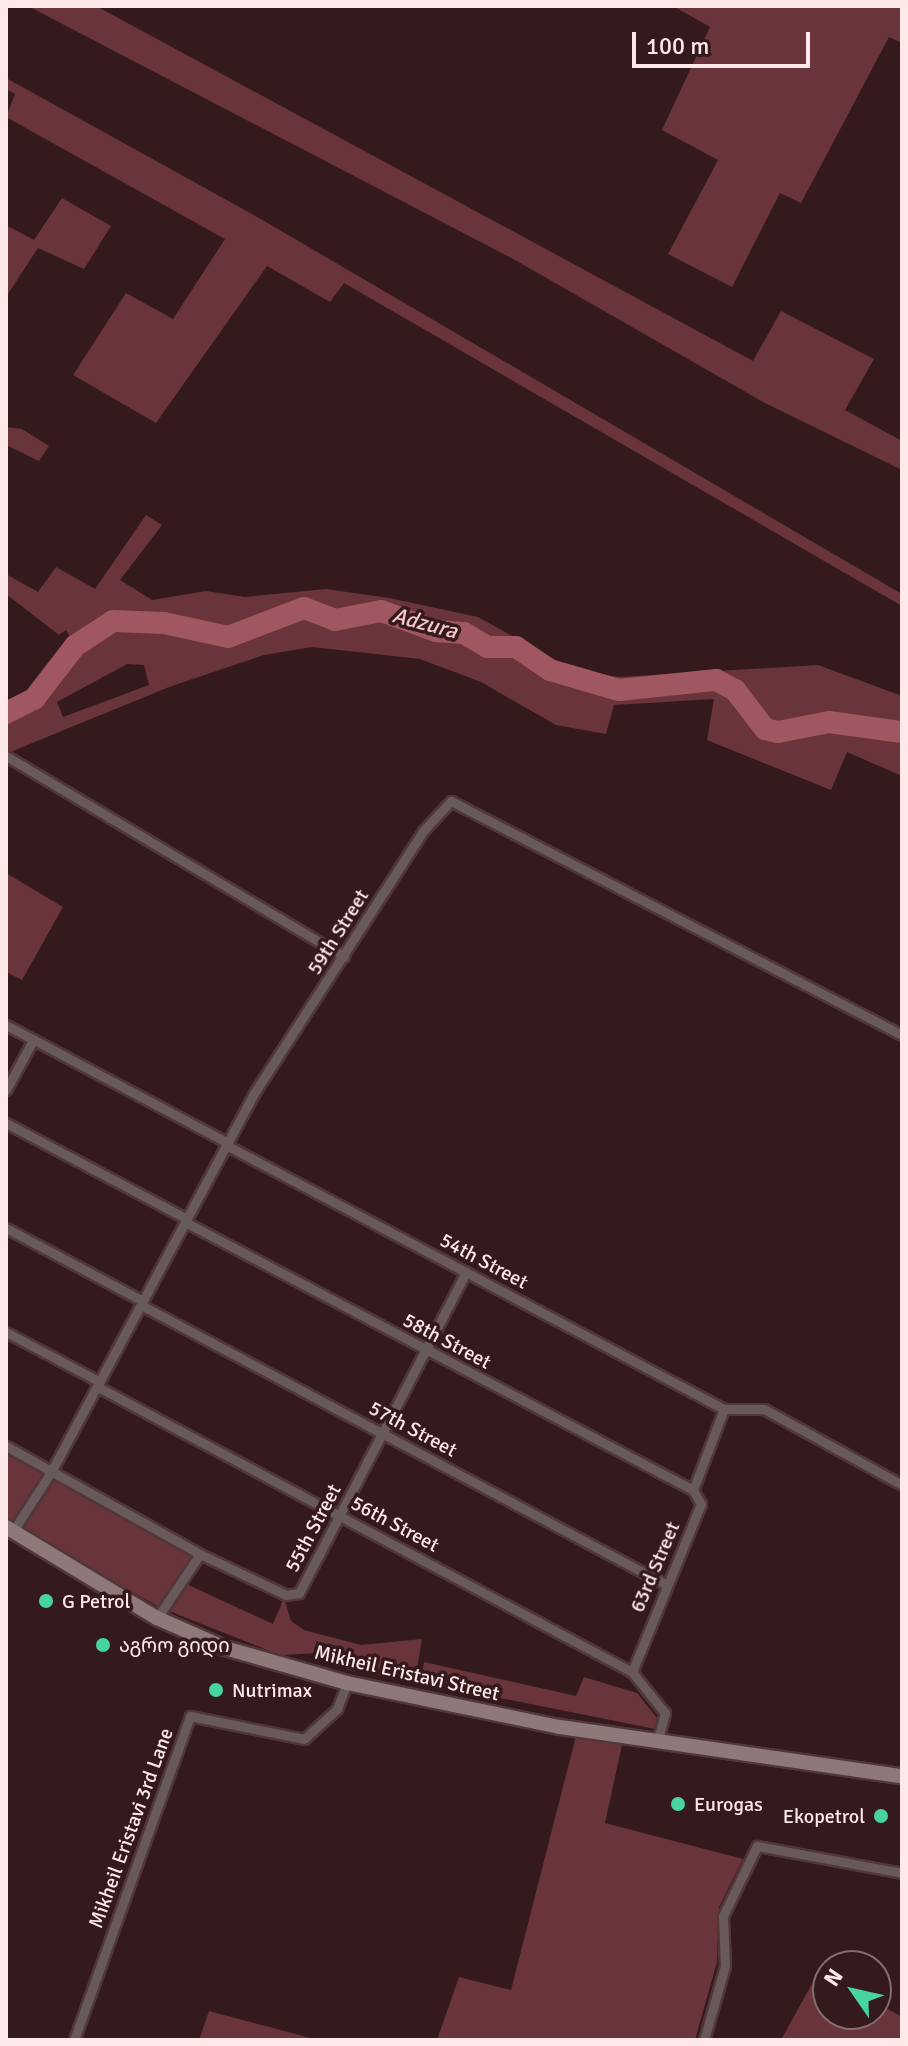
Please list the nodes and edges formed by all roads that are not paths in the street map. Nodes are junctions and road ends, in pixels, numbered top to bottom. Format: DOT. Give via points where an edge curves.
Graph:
graph roads {
  1 [pos="6,756"];
  2 [pos="344,957"];
  3 [pos="6,1025"];
  4 [pos="902,1035"];
  5 [pos="33,1040"];
  6 [pos="6,1090"];
  7 [pos="6,1123"];
  8 [pos="227,1144"];
  9 [pos="186,1221"];
  10 [pos="6,1228"];
  11 [pos="466,1272"];
  12 [pos="142,1303"];
  13 [pos="6,1332"];
  14 [pos="426,1350"];
  15 [pos="99,1384"];
  16 [pos="724,1409"];
  17 [pos="383,1433"];
  18 [pos="6,1446"];
  19 [pos="51,1472"];
  20 [pos="902,1485"];
  21 [pos="693,1490"];
  22 [pos="340,1515"];
  23 [pos="9,1529"];
  24 [pos="200,1554"];
  25 [pos="667,1585"];
  26 [pos="157,1618"];
  27 [pos="632,1672"];
  28 [pos="347,1683"];
  29 [pos="658,1739"];
  30 [pos="902,1776"];
  31 [pos="902,1873"];
  32 [pos="74,2040"];
  33 [pos="704,2040"];
  1 -- 2 [label="street"];
  2 -- 4 [label="street, 59th Street" via="423,831 451,801 459,802"];
  2 -- 8 [label="street, 59th Street"];
  3 -- 5 [label="street, 54th Street"];
  5 -- 6 [label="street"];
  5 -- 8 [label="street, 54th Street"];
  7 -- 9 [label="street, 58th Street"];
  8 -- 9 [label="street, 59th Street"];
  8 -- 11 [label="street, 54th Street"];
  9 -- 12 [label="street, 59th Street"];
  9 -- 14 [label="street, 58th Street"];
  10 -- 12 [label="street, 57th Street"];
  11 -- 14 [label="street, 55th Street"];
  11 -- 16 [label="street, 54th Street"];
  12 -- 15 [label="street, 59th Street"];
  12 -- 17 [label="street, 57th Street"];
  13 -- 15 [label="street, 56th Street"];
  14 -- 17 [label="street, 55th Street"];
  14 -- 21 [label="street, 58th Street"];
  15 -- 19 [label="street, 59th Street"];
  15 -- 22 [label="street, 56th Street"];
  16 -- 20 [label="street" via="764,1409"];
  16 -- 21 [label="street, 63rd Street"];
  17 -- 22 [label="street, 55th Street"];
  17 -- 25 [label="street, 57th Street"];
  18 -- 19 [label="street, 55th Street"];
  19 -- 23 [label="street, 59th Street"];
  19 -- 24 [label="street, 55th Street"];
  21 -- 25 [label="street, 63rd Street" via="701,1504"];
  22 -- 24 [label="street, 55th Street" via="299,1593 286,1595"];
  22 -- 27 [label="street, 56th Street"];
  23 -- 26 [label="main road, Mikheil Eristavi Street"];
  24 -- 26 [label="street"];
  25 -- 27 [label="street, 63rd Street"];
  26 -- 28 [label="main road, Mikheil Eristavi Street" via="225,1648"];
  27 -- 29 [label="street" via="665,1713"];
  28 -- 29 [label="main road, Mikheil Eristavi Street" via="560,1727"];
  28 -- 32 [label="street, Mikheil Eristavi 3rd Lane" via="337,1709 304,1739 190,1716"];
  29 -- 30 [label="main road, Mikheil Eristavi Street"];
  31 -- 33 [label="street" via="757,1846 723,1916 725,1966"];
}
